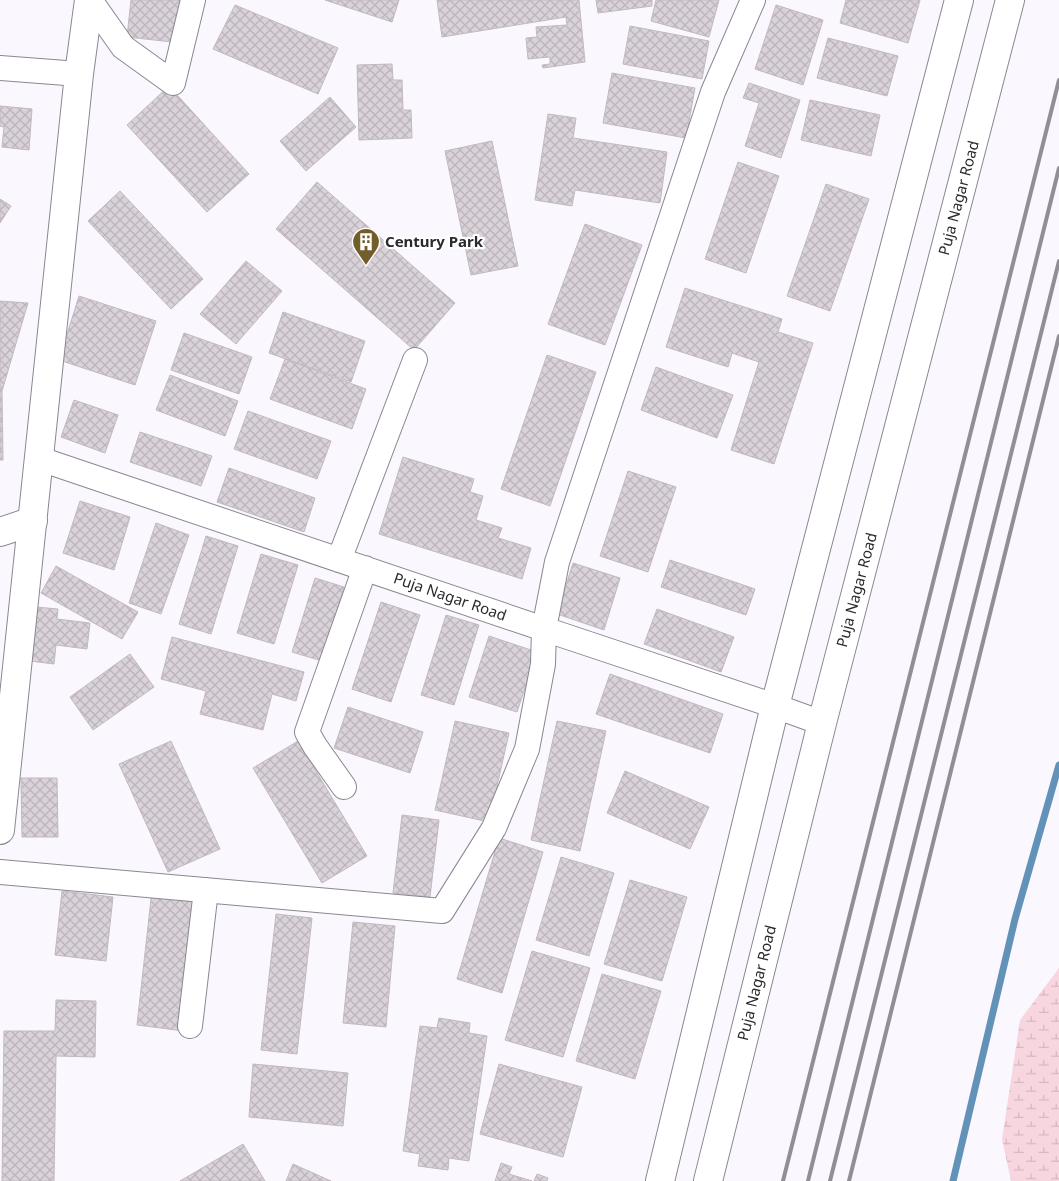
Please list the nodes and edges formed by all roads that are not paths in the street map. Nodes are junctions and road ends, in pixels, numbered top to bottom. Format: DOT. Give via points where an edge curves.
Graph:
graph roads {
  1 [pos="90,0"];
  2 [pos="193,0"];
  3 [pos="753,0"];
  4 [pos="959,0"];
  5 [pos="1010,0"];
  6 [pos="0,68"];
  7 [pos="79,74"];
  8 [pos="415,360"];
  9 [pos="40,459"];
  10 [pos="33,521"];
  11 [pos="1,531"];
  12 [pos="339,560"];
  13 [pos="365,568"];
  14 [pos="544,629"];
  15 [pos="775,706"];
  16 [pos="822,723"];
  17 [pos="344,787"];
  18 [pos="0,830"];
  19 [pos="0,872"];
  20 [pos="206,890"];
  21 [pos="190,1026"];
  22 [pos="660,1181"];
  23 [pos="708,1181"];
  1 -- 2 [label="street" via="123,47 173,83"];
  1 -- 7 [label="street"];
  3 -- 14 [label="street" via="713,92 572,515 557,562"];
  4 -- 15 [label="street"];
  5 -- 16 [label="street, Puja Nagar Road"];
  6 -- 7 [label="street"];
  7 -- 9 [label="street"];
  8 -- 12 [label="street"];
  9 -- 10 [label="street"];
  9 -- 12 [label="street, Puja Nagar Road"];
  10 -- 11 [label="street"];
  10 -- 18 [label="street"];
  12 -- 13 [label="street, Puja Nagar Road"];
  13 -- 14 [label="street, Puja Nagar Road"];
  13 -- 17 [label="street" via="307,732"];
  14 -- 15 [label="street, Puja Nagar Road"];
  14 -- 20 [label="street" via="543,664 526,749 494,828 442,911"];
  15 -- 16 [label="street, Puja Nagar Road"];
  15 -- 22 [label="street"];
  16 -- 23 [label="street, Puja Nagar Road"];
  19 -- 20 [label="street"];
  20 -- 21 [label="street"];
}
